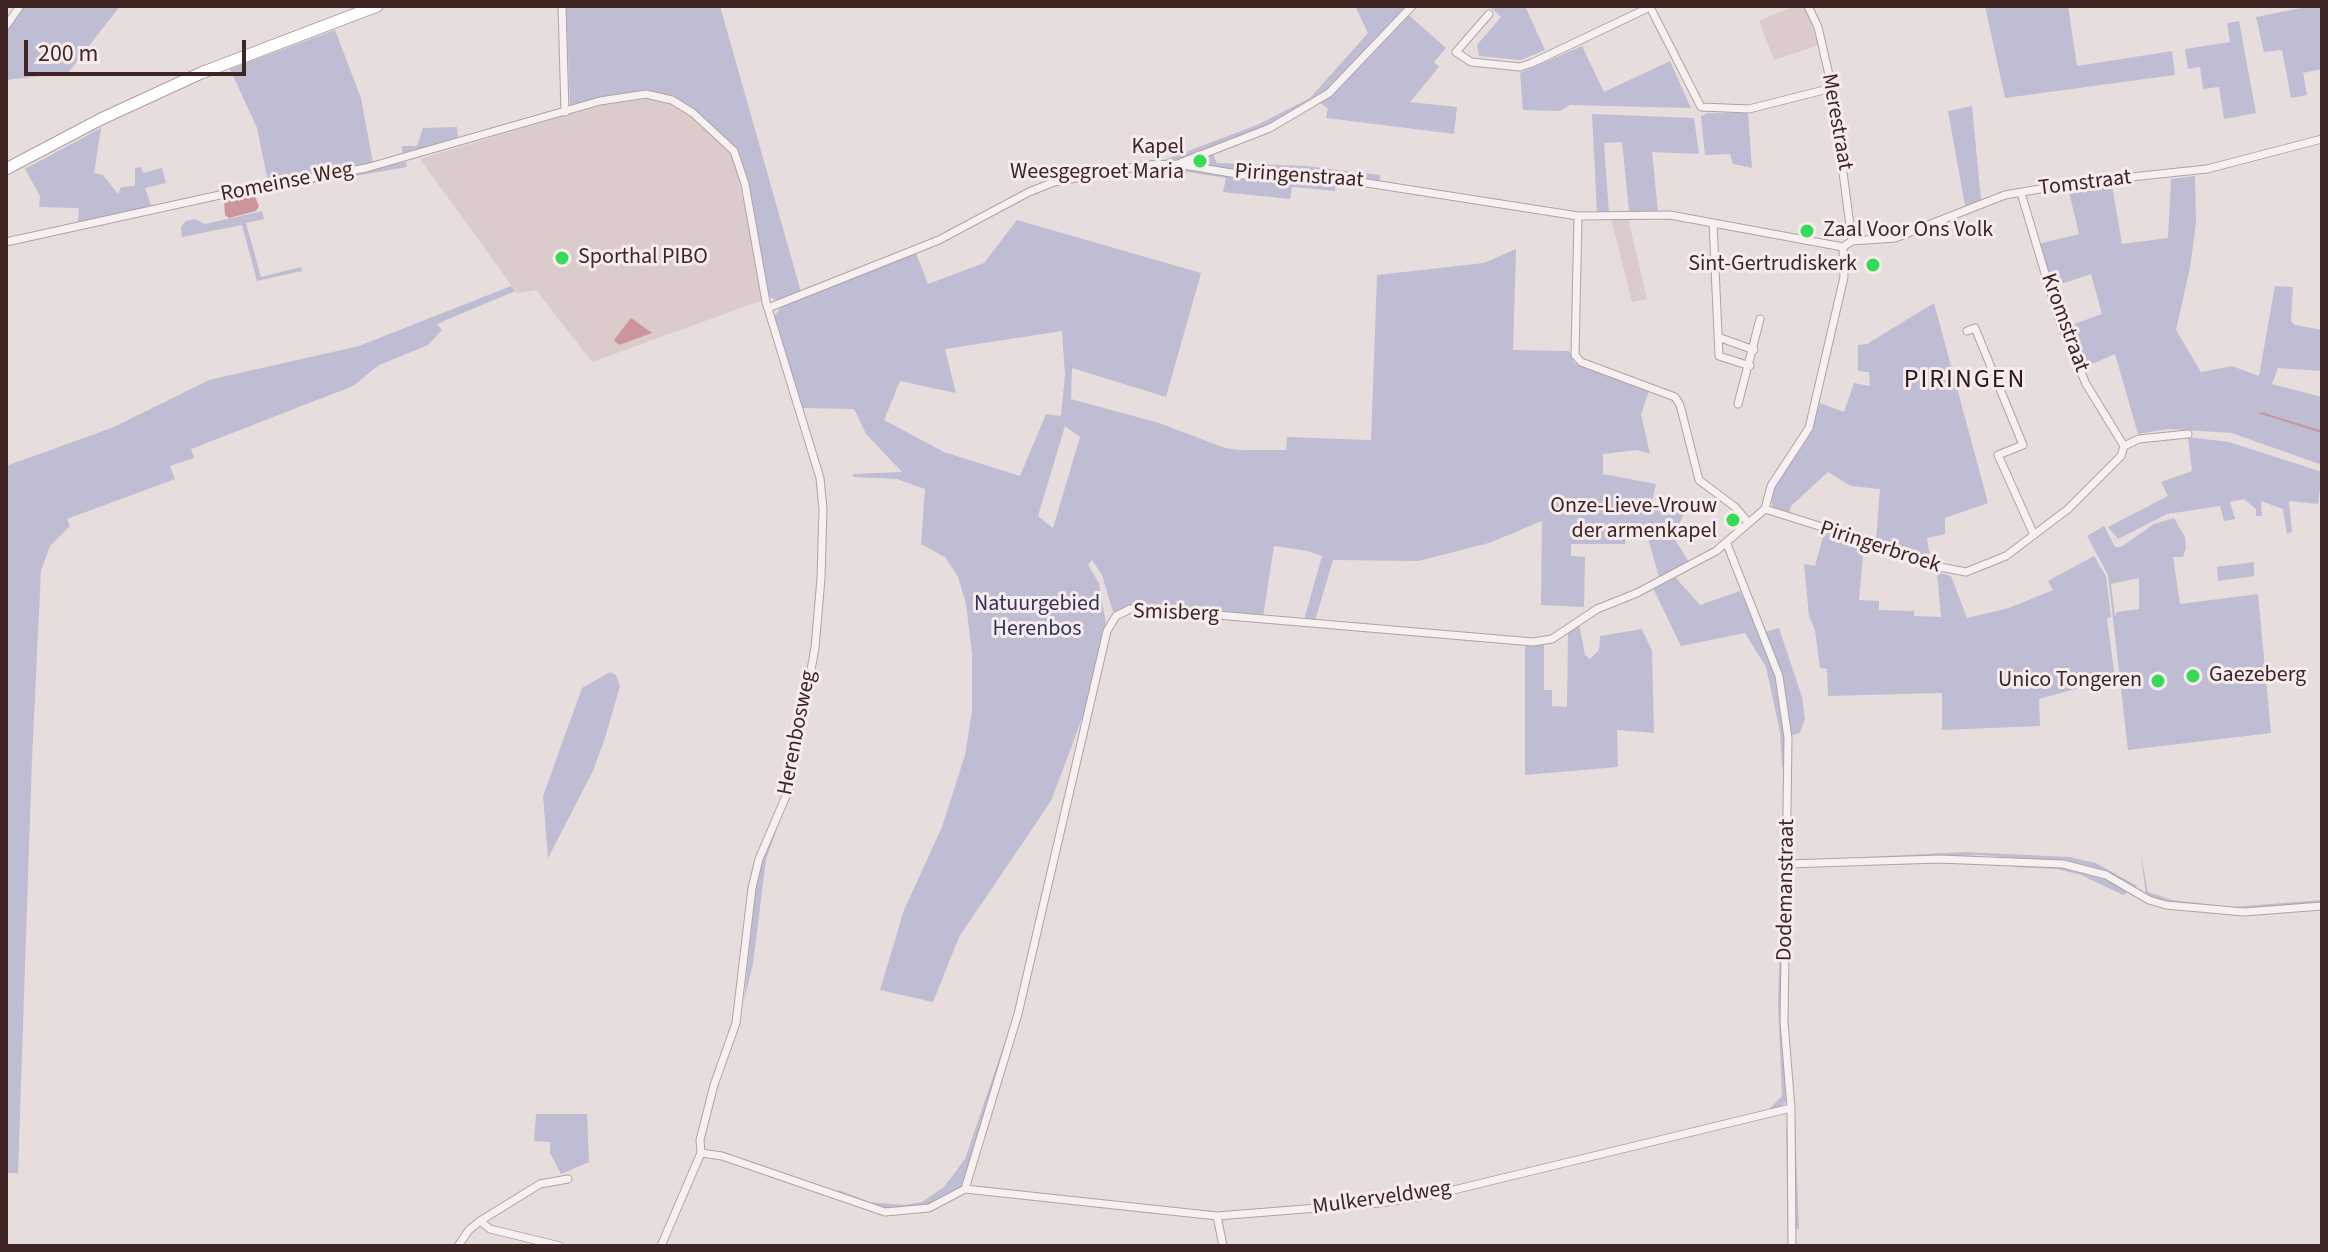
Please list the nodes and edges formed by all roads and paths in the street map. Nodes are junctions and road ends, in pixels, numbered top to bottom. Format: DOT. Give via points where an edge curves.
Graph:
graph roads {
  1 [pos="20,6"];
  2 [pos="377,6"];
  3 [pos="562,6"];
  4 [pos="1412,6"];
  5 [pos="1808,6"];
  6 [pos="1489,14"];
  7 [pos="6,26"];
  8 [pos="1832,88"];
  9 [pos="565,112"];
  10 [pos="2322,139"];
  11 [pos="1178,164"];
  12 [pos="6,169"];
  13 [pos="2021,193"];
  14 [pos="1578,216"];
  15 [pos="1713,223"];
  16 [pos="1852,241"];
  17 [pos="6,242"];
  18 [pos="1843,247"];
  19 [pos="768,308"];
  20 [pos="1760,319"];
  21 [pos="1967,331"];
  22 [pos="1718,337"];
  23 [pos="1754,350"];
  24 [pos="1750,366"];
  25 [pos="1738,404"];
  26 [pos="2188,434"];
  27 [pos="2124,446"];
  28 [pos="1765,509"];
  29 [pos="1748,522"];
  30 [pos="2034,535"];
  31 [pos="1727,544"];
  32 [pos="1787,864"];
  33 [pos="2322,906"];
  34 [pos="1791,1108"];
  35 [pos="701,1153"];
  36 [pos="568,1179"];
  37 [pos="965,1189"];
  38 [pos="1217,1216"];
  39 [pos="480,1221"];
  40 [pos="547,1244"];
  41 [pos="458,1246"];
  42 [pos="560,1246"];
  43 [pos="661,1246"];
  44 [pos="1223,1246"];
  45 [pos="1792,1246"];
  1 -- 7 [label="street"];
  2 -- 12 [label="main road" via="201,73"];
  3 -- 9 [label="street"];
  4 -- 11 [label="street" via="1329,93 1270,128"];
  5 -- 8 [label="street, Merestraat"];
  6 -- 8 [label="street" via="1456,52 1471,62 1520,67 1650,7 1701,107 1749,109"];
  8 -- 16 [label="street, Merestraat"];
  9 -- 17 [label="street, Romeinse Weg" via="378,165"];
  9 -- 19 [label="street, Romeinse Weg" via="646,94 672,100 714,130 740,164"];
  10 -- 13 [label="street, Tomstraat" via="2207,169"];
  11 -- 14 [label="street, Piringenstraat" via="1243,175 1365,182"];
  11 -- 19 [label="street, Piringenstraat" via="1054,182 939,240"];
  13 -- 16 [label="street, Tomstraat" via="1989,199 1895,238"];
  13 -- 27 [label="street, Kromstraat" via="2064,331 2086,384"];
  14 -- 15 [label="street, Piringenstraat" via="1657,214"];
  14 -- 29 [label="street" via="1575,355 1581,362 1675,397 1699,480"];
  15 -- 18 [label="street, Piringenstraat"];
  15 -- 22 [label="street"];
  16 -- 18 [label="street"];
  18 -- 28 [label="street" via="1844,277 1809,428 1771,486"];
  19 -- 35 [label="street, Herenbosweg" via="820,478 821,578 797,750 784,804 759,859 739,1012 714,1085"];
  20 -- 23 [label="street"];
  21 -- 30 [label="street" via="1975,328 2023,445 1998,455"];
  22 -- 23 [label="street"];
  22 -- 24 [label="street" via="1719,356"];
  23 -- 24 [label="street"];
  24 -- 25 [label="street"];
  26 -- 27 [label="street" via="2139,439"];
  27 -- 30 [label="street, Piringerbroek" via="2121,456 2074,504"];
  28 -- 29 [label="street, Smisberg"];
  28 -- 30 [label="street, Piringerbroek" via="1957,572 1995,562"];
  29 -- 31 [label="street, Smisberg"];
  31 -- 32 [label="street, Dodemanstraat" via="1779,676 1790,767"];
  31 -- 37 [label="street, Smisberg" via="1542,642 1147,609 1116,616 1107,631 1018,1014"];
  32 -- 33 [label="street" via="1939,859 2063,864 2106,875 2166,905 2244,912"];
  32 -- 34 [label="street, Dodemanstraat" via="1784,1022"];
  34 -- 38 [label="street, Mulkerveldweg" via="1414,1199"];
  34 -- 45 [label="street, Dodemanstraat"];
  35 -- 37 [label="street" via="885,1212 929,1208"];
  35 -- 43 [label="street, Herenbosweg"];
  36 -- 39 [label="street" via="540,1184"];
  37 -- 38 [label="street, Mulkerveldweg"];
  38 -- 44 [label="street"];
  39 -- 40 [label="street" via="490,1229"];
  39 -- 41 [label="street"];
  40 -- 42 [label="street"];
}
